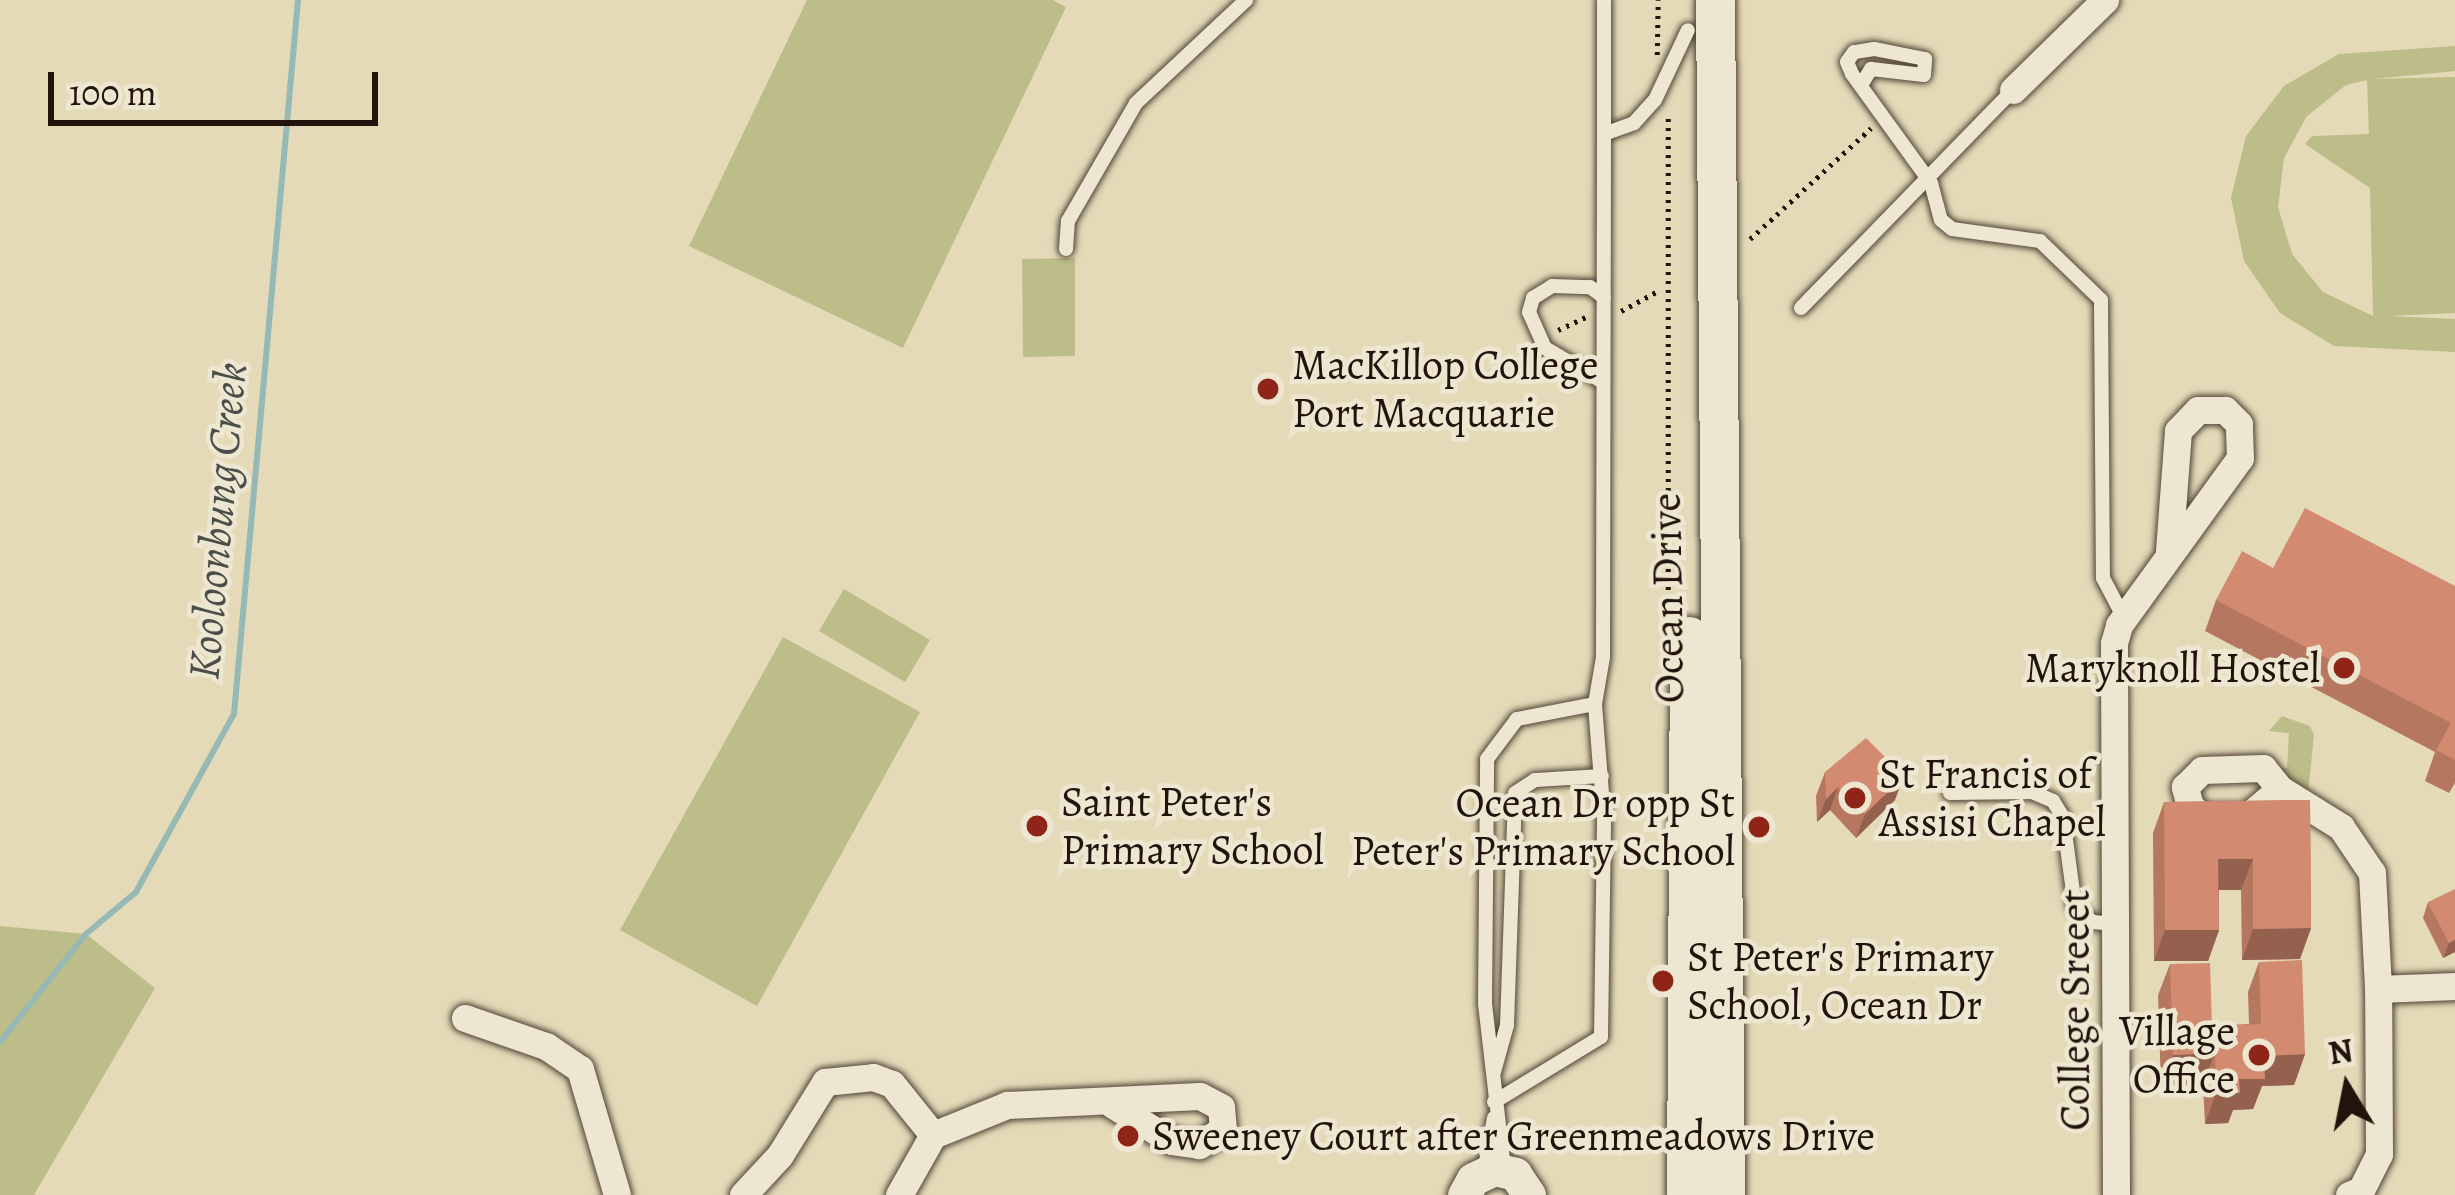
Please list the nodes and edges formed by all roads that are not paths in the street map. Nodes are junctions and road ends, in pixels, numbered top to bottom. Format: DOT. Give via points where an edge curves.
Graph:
graph roads {
  1 [pos="1246,0"];
  2 [pos="1604,0"];
  3 [pos="1714,0"];
  4 [pos="2100,2"];
  5 [pos="1688,15"];
  6 [pos="1861,86"];
  7 [pos="2013,90"];
  8 [pos="1604,134"];
  9 [pos="1930,183"];
  10 [pos="1066,249"];
  11 [pos="1604,297"];
  12 [pos="1801,308"];
  13 [pos="1603,382"];
  14 [pos="2169,552"];
  15 [pos="2124,618"];
  16 [pos="1595,704"];
  17 [pos="1602,776"];
  18 [pos="2272,779"];
  19 [pos="1950,793"];
  20 [pos="2118,924"];
  21 [pos="2455,986"];
  22 [pos="2378,989"];
  23 [pos="465,1018"];
  24 [pos="1492,1076"];
  25 [pos="1113,1105"];
  26 [pos="1495,1108"];
  27 [pos="933,1135"];
  28 [pos="1510,1186"];
  29 [pos="2359,1193"];
  30 [pos="617,1195"];
  31 [pos="743,1195"];
  32 [pos="899,1195"];
  33 [pos="1686,1195"];
  34 [pos="1725,1195"];
  35 [pos="2116,1195"];
  1 -- 10 [label="lane" via="1136,104 1068,221"];
  2 -- 8 [label="lane"];
  3 -- 34 [label="main road, Ocean Drive"];
  4 -- 7 [label="street"];
  5 -- 8 [label="lane" via="1660,89 1634,123"];
  5 -- 33 [label="main road, Ocean Drive"];
  6 -- 6 [label="lane" via="1847,62 1854,52 1912,53 1929,63 1924,75 1871,69"];
  6 -- 9 [label="lane"];
  7 -- 9 [label="lane" via="1940,160"];
  8 -- 11 [label="lane"];
  9 -- 12 [label="lane"];
  9 -- 15 [label="lane" via="1952,230 2040,241 2101,300 2103,578"];
  11 -- 13 [label="lane"];
  11 -- 13 [label="lane" via="1590,287 1552,286 1533,298 1529,312 1545,348"];
  13 -- 16 [label="lane" via="1603,657"];
  14 -- 14 [label="street, College Sreeet" via="2178,431 2198,410 2225,410 2240,424 2240,458 2185,542"];
  14 -- 15 [label="street, College Sreeet"];
  15 -- 20 [label="street, College Sreeet" via="2114,654"];
  16 -- 17 [label="lane"];
  16 -- 24 [label="lane" via="1517,719 1487,760"];
  17 -- 24 [label="lane" via="1535,780 1515,794 1507,1025"];
  17 -- 26 [label="lane" via="1601,1037"];
  18 -- 22 [label="street" via="2341,827 2372,873"];
  19 -- 20 [label="lane" via="2032,792 2053,801 2063,817 2075,908 2092,922"];
  20 -- 35 [label="street, College Sreeet"];
  21 -- 22 [label="street"];
  22 -- 29 [label="street" via="2381,1136"];
  23 -- 30 [label="street" via="546,1046 580,1069"];
  24 -- 26 [label="lane"];
  25 -- 27 [label="street" via="1007,1105"];
  26 -- 28 [label="lane"];
  27 -- 31 [label="street" via="892,1084 873,1077 825,1082 808,1098 780,1155"];
  27 -- 32 [label="street"];
}
